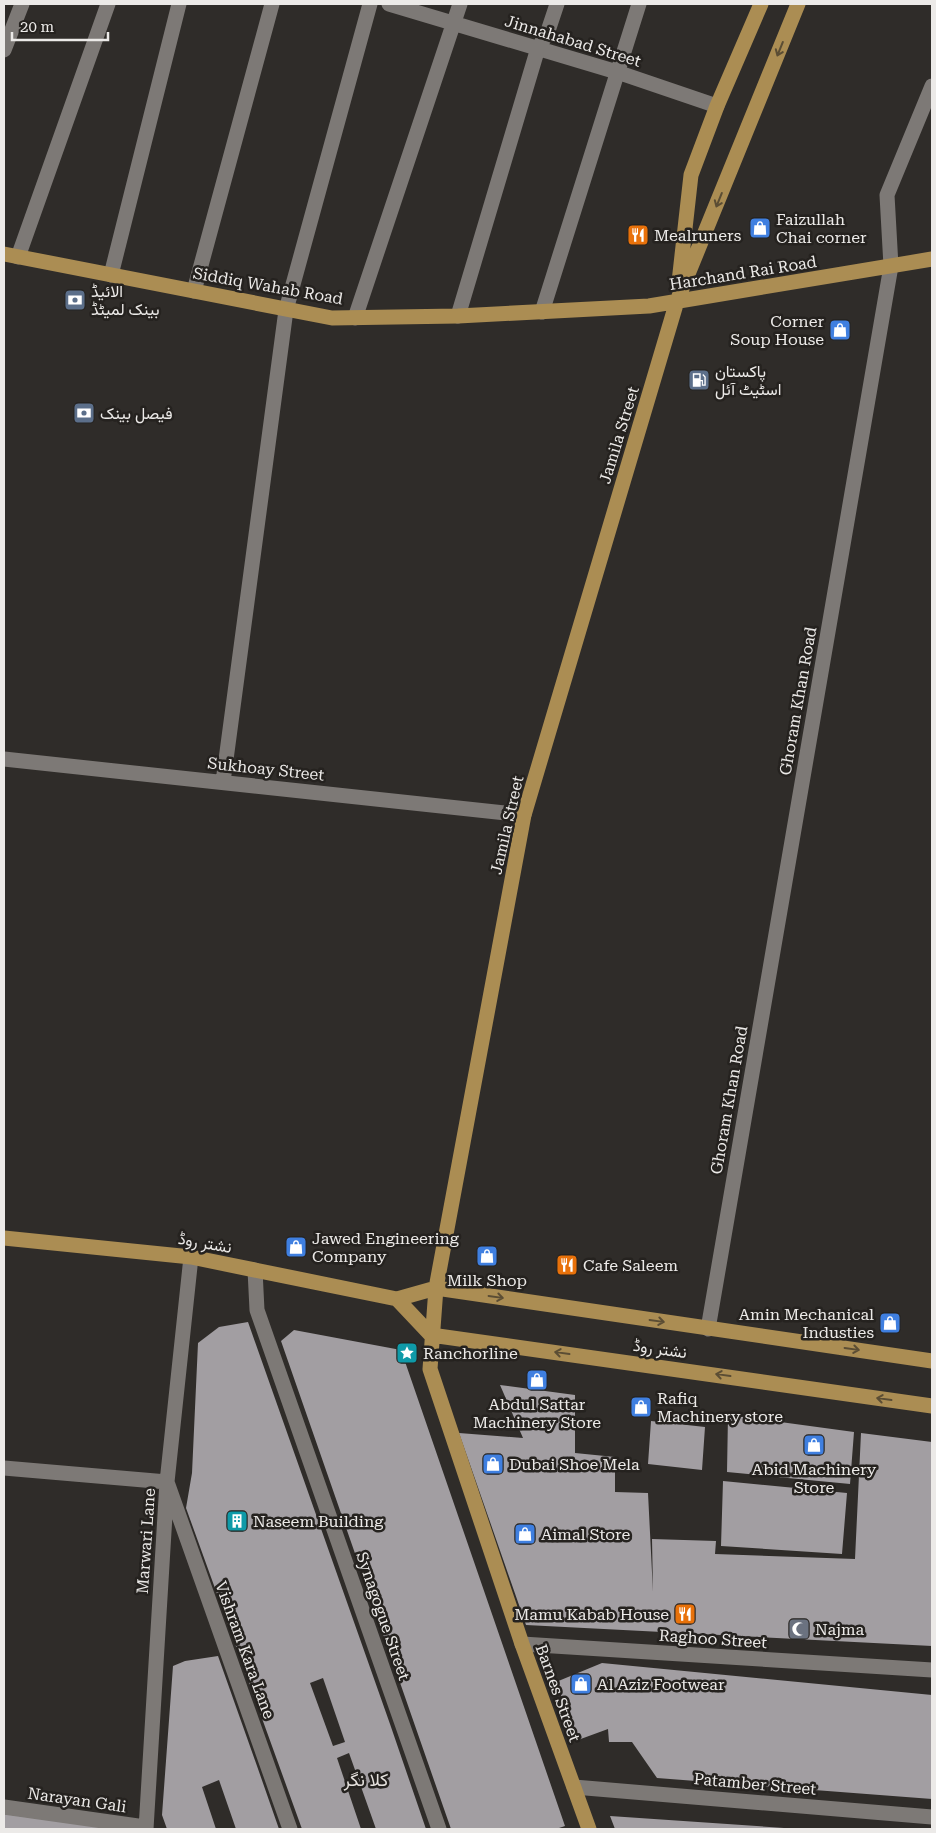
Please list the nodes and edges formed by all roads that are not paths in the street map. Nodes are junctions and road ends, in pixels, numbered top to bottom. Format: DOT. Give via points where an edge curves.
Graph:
graph roads {
  1 [pos="22,4"];
  2 [pos="108,4"];
  3 [pos="179,4"];
  4 [pos="272,4"];
  5 [pos="370,4"];
  6 [pos="389,4"];
  7 [pos="460,4"];
  8 [pos="557,4"];
  9 [pos="639,4"];
  10 [pos="761,4"];
  11 [pos="798,4"];
  12 [pos="453,23"];
  13 [pos="538,48"];
  14 [pos="4,50"];
  15 [pos="617,72"];
  16 [pos="932,86"];
  17 [pos="717,106"];
  18 [pos="11,255"];
  19 [pos="932,259"];
  20 [pos="891,266"];
  21 [pos="111,275"];
  22 [pos="194,291"];
  23 [pos="677,301"];
  24 [pos="649,306"];
  25 [pos="286,310"];
  26 [pos="542,312"];
  27 [pos="458,316"];
  28 [pos="355,318"];
  29 [pos="4,759"];
  30 [pos="223,782"];
  31 [pos="524,815"];
  32 [pos="4,1238"];
  33 [pos="191,1257"];
  34 [pos="255,1270"];
  35 [pos="436,1288"];
  36 [pos="397,1299"];
  37 [pos="708,1328"];
  38 [pos="431,1335"];
  39 [pos="932,1361"];
  40 [pos="430,1369"];
  41 [pos="932,1406"];
  42 [pos="4,1468"];
  43 [pos="167,1482"];
  44 [pos="522,1644"];
  45 [pos="932,1670"];
  46 [pos="574,1787"];
  47 [pos="4,1807"];
  48 [pos="932,1817"];
  49 [pos="145,1828"];
  50 [pos="290,1829"];
  51 [pos="439,1829"];
  52 [pos="589,1829"];
  1 -- 14 [label="street"];
  2 -- 18 [label="street"];
  3 -- 21 [label="street"];
  4 -- 22 [label="street"];
  5 -- 25 [label="street"];
  6 -- 12 [label="street, Jinnahabad Street"];
  7 -- 12 [label="street"];
  8 -- 13 [label="street" via="547,34"];
  9 -- 15 [label="street"];
  10 -- 17 [label="main road, Jamila Street"];
  11 -- 23 [label="main road, Jamila Street, one-way"];
  12 -- 13 [label="street, Jinnahabad Street"];
  12 -- 28 [label="street"];
  13 -- 15 [label="street, Jinnahabad Street"];
  13 -- 27 [label="street"];
  15 -- 17 [label="street, Jinnahabad Street"];
  15 -- 26 [label="street"];
  16 -- 20 [label="street, Ghoram Khan Road" via="887,195"];
  17 -- 23 [label="main road, Jamila Street" via="691,175"];
  18 -- 21 [label="main road, Siddiq Wahab Road"];
  19 -- 20 [label="main road, Harchand Rai Road"];
  20 -- 23 [label="main road, Harchand Rai Road"];
  20 -- 37 [label="street, Ghoram Khan Road"];
  21 -- 22 [label="main road, Siddiq Wahab Road"];
  22 -- 25 [label="main road, Siddiq Wahab Road"];
  23 -- 24 [label="main road, Harchand Rai Road"];
  23 -- 31 [label="main road, Jamila Street"];
  24 -- 26 [label="main road, Siddiq Wahab Road"];
  25 -- 28 [label="main road, Siddiq Wahab Road" via="332,318"];
  25 -- 30 [label="street"];
  26 -- 27 [label="main road, Siddiq Wahab Road"];
  27 -- 28 [label="main road, Siddiq Wahab Road"];
  29 -- 30 [label="street, Sukhoay Street"];
  30 -- 31 [label="street, Sukhoay Street"];
  31 -- 35 [label="main road, Jamila Street"];
  32 -- 33 [label="main road, نشتر روڈ"];
  33 -- 34 [label="main road, نشتر روڈ"];
  33 -- 43 [label="street, Marwari Lane"];
  34 -- 36 [label="main road, نشتر روڈ"];
  34 -- 51 [label="street, Synagogue Street" via="257,1310"];
  35 -- 36 [label="main road, نشتر روڈ"];
  35 -- 37 [label="main road, نشتر روڈ, one-way"];
  35 -- 38 [label="main road, Jamila Street"];
  36 -- 38 [label="main road"];
  37 -- 39 [label="main road, نشتر روڈ, one-way"];
  38 -- 40 [label="main road, Jamila Street"];
  41 -- 38 [label="main road, نشتر روڈ, one-way"];
  40 -- 44 [label="main road, Barnes Street"];
  42 -- 43 [label="street"];
  43 -- 49 [label="street, Marwari Lane"];
  43 -- 50 [label="street, Vishram Kara Lane"];
  44 -- 45 [label="street, Raghoo Street"];
  44 -- 46 [label="main road, Barnes Street"];
  46 -- 48 [label="street, Patamber Street"];
  46 -- 52 [label="main road, Barnes Street"];
  47 -- 49 [label="street, Narayan Gali"];
}
